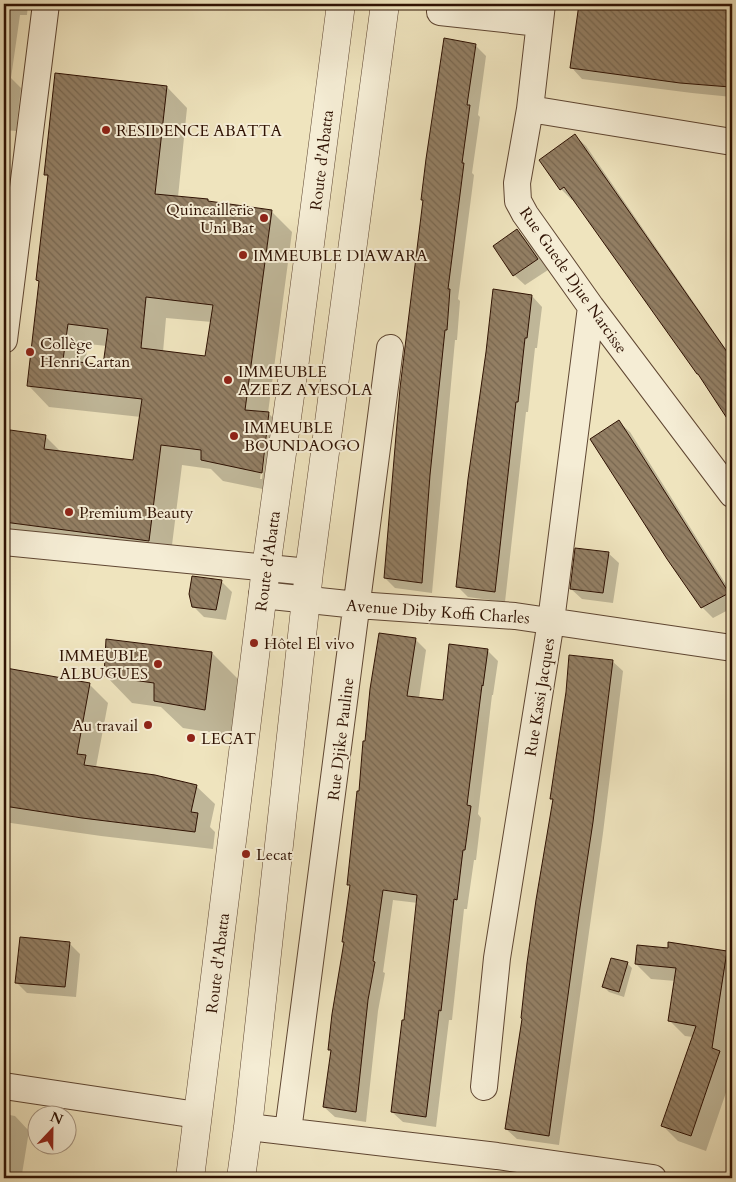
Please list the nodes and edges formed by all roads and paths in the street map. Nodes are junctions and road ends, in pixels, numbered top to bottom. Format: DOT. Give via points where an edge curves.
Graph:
graph roads {
  1 [pos="46,4"];
  2 [pos="341,4"];
  3 [pos="385,4"];
  4 [pos="440,12"];
  5 [pos="540,13"];
  6 [pos="530,108"];
  7 [pos="732,142"];
  8 [pos="591,307"];
  9 [pos="4,340"];
  10 [pos="390,348"];
  11 [pos="732,494"];
  12 [pos="4,542"];
  13 [pos="266,568"];
  14 [pos="309,572"];
  15 [pos="262,595"];
  16 [pos="306,599"];
  17 [pos="357,605"];
  18 [pos="552,621"];
  19 [pos="732,648"];
  20 [pos="4,1086"];
  21 [pos="484,1087"];
  22 [pos="197,1114"];
  23 [pos="248,1127"];
  24 [pos="288,1131"];
  25 [pos="190,1178"];
  26 [pos="241,1178"];
  27 [pos="653,1178"];
  1 -- 9 [label="street"];
  2 -- 13 [label="street, Route d'Abatta"];
  3 -- 14 [label="street"];
  4 -- 5 [label="street"];
  5 -- 6 [label="street, Rue Guede Djue Narcisse"];
  6 -- 7 [label="street"];
  6 -- 8 [label="street, Rue Guede Djue Narcisse" via="517,184 518,201"];
  8 -- 11 [label="street, Rue Guede Djue Narcisse"];
  8 -- 18 [label="street, Rue Kassi Jacques"];
  10 -- 17 [label="street, Rue Djike Pauline"];
  12 -- 13 [label="street"];
  13 -- 14 [label="street"];
  13 -- 15 [label="street, Route d'Abatta"];
  14 -- 16 [label="street"];
  15 -- 16 [label="street, Avenue Diby Koffi Charles"];
  15 -- 22 [label="street, Route d'Abatta"];
  16 -- 17 [label="street, Avenue Diby Koffi Charles"];
  16 -- 23 [label="street"];
  17 -- 18 [label="street, Avenue Diby Koffi Charles"];
  17 -- 24 [label="street, Rue Djike Pauline"];
  18 -- 19 [label="street, Avenue Diby Koffi Charles"];
  18 -- 21 [label="street, Rue Kassi Jacques" via="498,949"];
  20 -- 22 [label="street"];
  22 -- 25 [label="street, Route d'Abatta"];
  23 -- 24 [label="street"];
  23 -- 26 [label="street"];
  24 -- 27 [label="street"];
}
